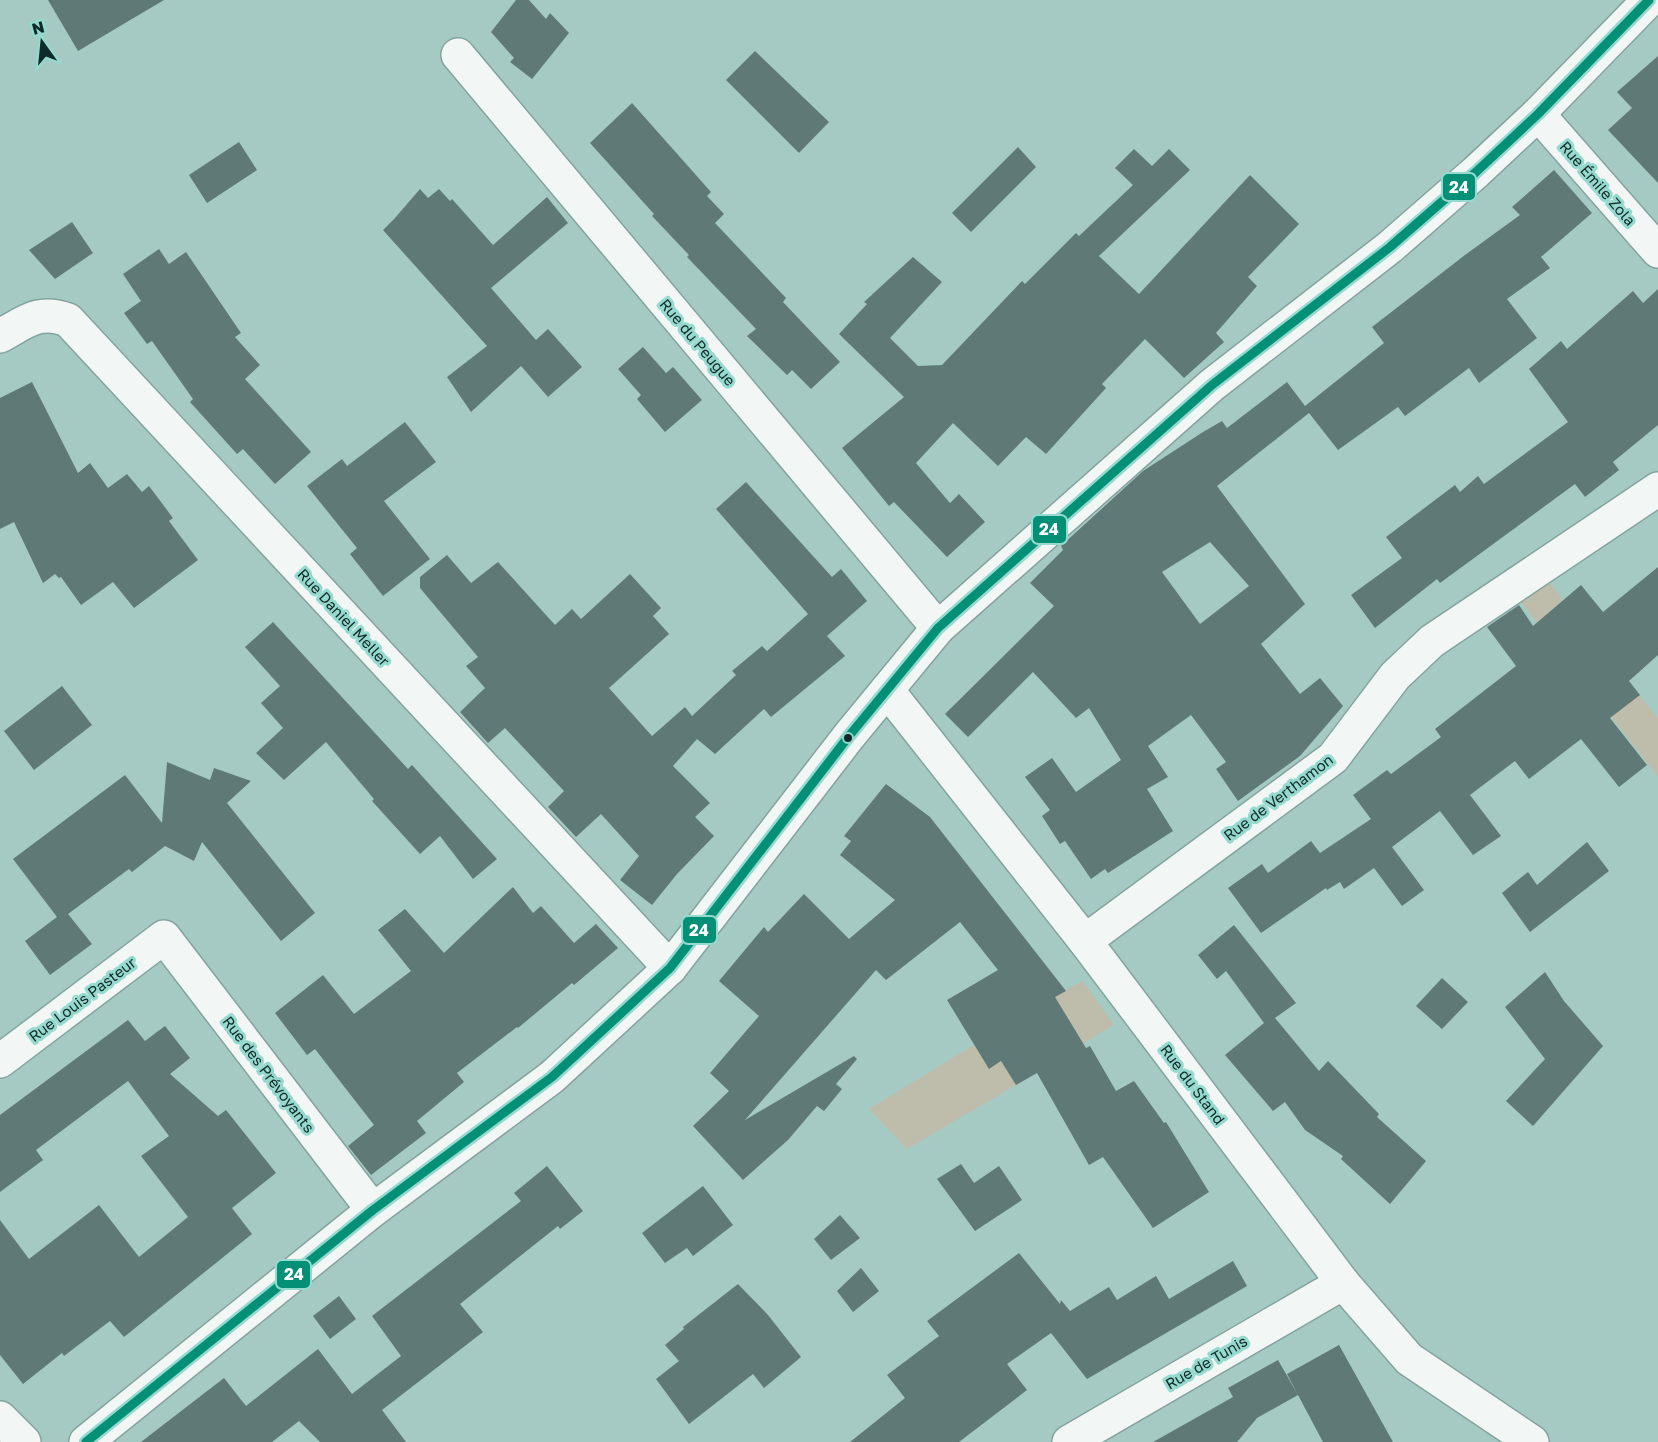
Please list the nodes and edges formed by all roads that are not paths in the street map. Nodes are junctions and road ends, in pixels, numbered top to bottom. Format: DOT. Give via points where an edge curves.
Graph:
graph roads {
  1 [pos="1649,0"];
  2 [pos="458,56"];
  3 [pos="1538,114"];
  4 [pos="1658,251"];
  5 [pos="0,336"];
  6 [pos="1658,489"];
  7 [pos="938,628"];
  8 [pos="887,690"];
  9 [pos="164,937"];
  10 [pos="1085,941"];
  11 [pos="670,968"];
  12 [pos="0,1061"];
  13 [pos="373,1210"];
  14 [pos="1343,1283"];
  15 [pos="0,1418"];
  16 [pos="89,1441"];
  17 [pos="24,1442"];
  18 [pos="1069,1442"];
  19 [pos="1532,1442"];
  1 -- 3 [label="street"];
  2 -- 7 [label="street, Rue du Peugue"];
  3 -- 4 [label="street, Rue Émile Zola"];
  3 -- 7 [label="street" via="1390,247 1212,385"];
  5 -- 11 [label="street, Rue Daniel Meller" via="40,315 68,320"];
  6 -- 10 [label="street, Rue de Verthamon" via="1432,641 1395,676 1333,758"];
  7 -- 8 [label="street"];
  8 -- 10 [label="street, Rue du Stand"];
  8 -- 11 [label="street"];
  9 -- 12 [label="street, Rue Louis Pasteur"];
  9 -- 13 [label="street, Rue des Prévoyants"];
  10 -- 14 [label="street, Rue du Stand"];
  11 -- 13 [label="street" via="552,1077"];
  13 -- 16 [label="street"];
  14 -- 18 [label="street, Rue de Tunis"];
  14 -- 19 [label="street, Rue du Stand" via="1409,1359"];
  15 -- 17 [label="street"];
}
